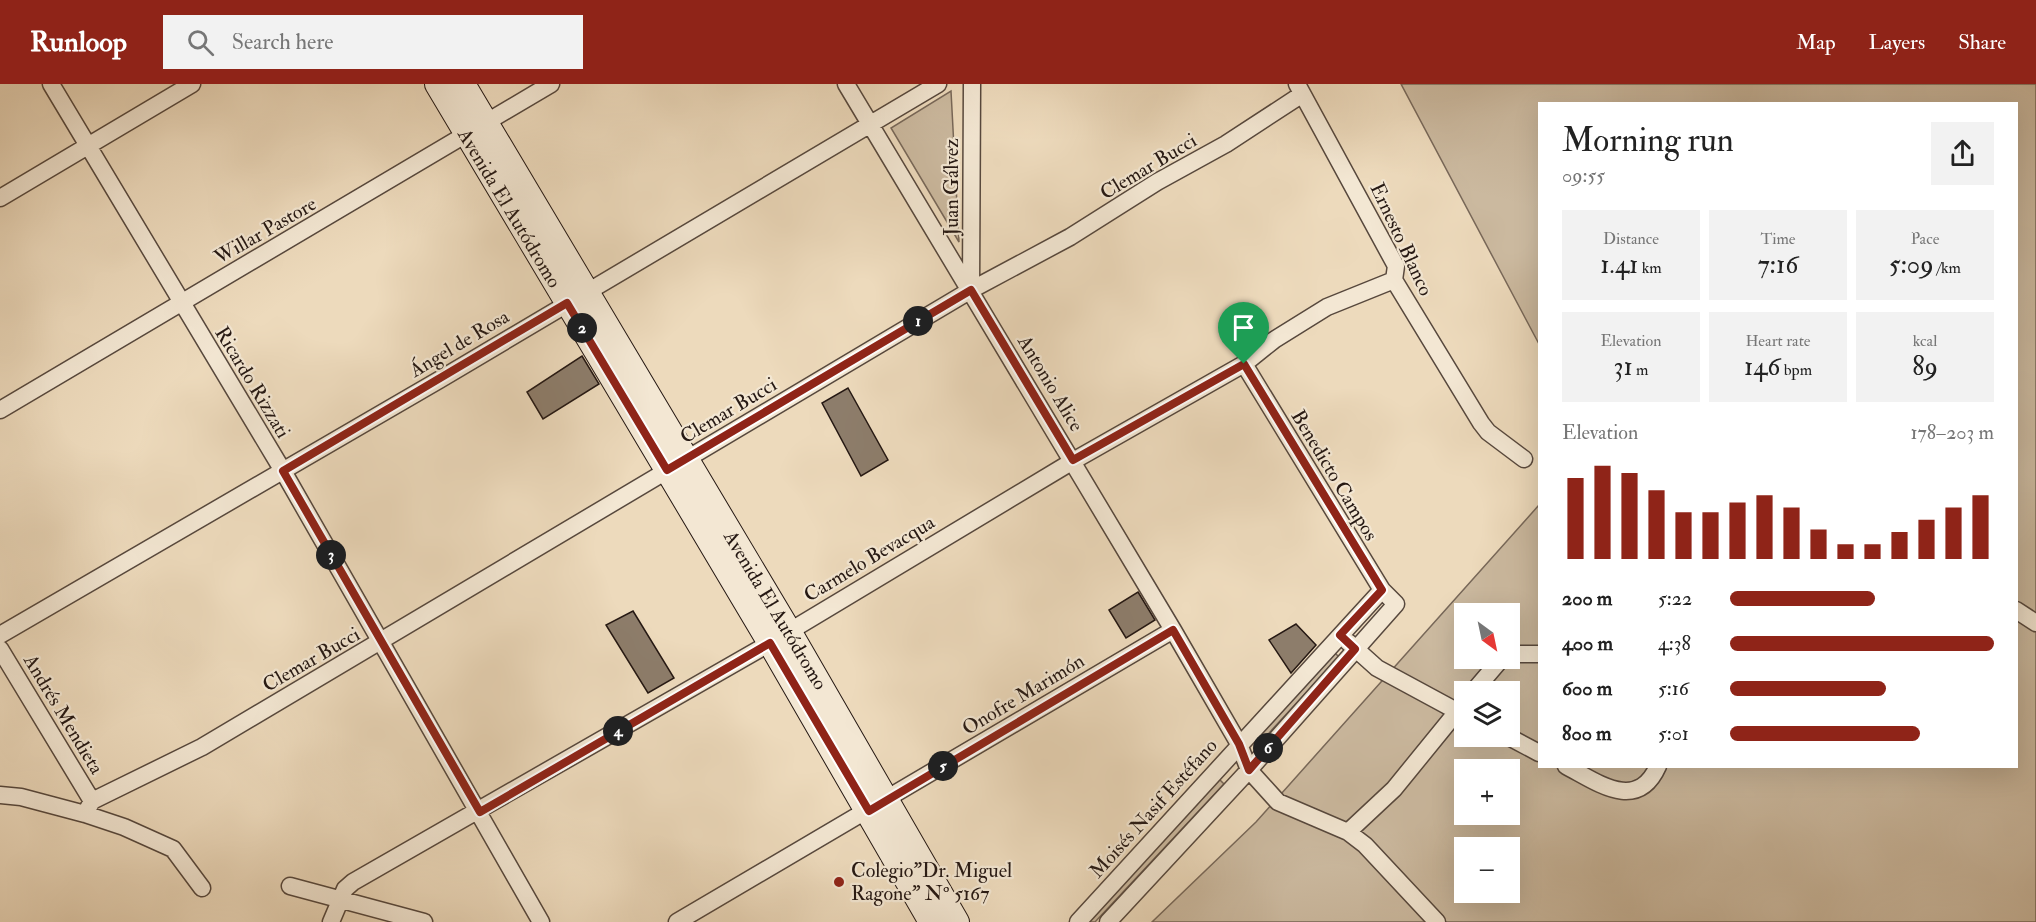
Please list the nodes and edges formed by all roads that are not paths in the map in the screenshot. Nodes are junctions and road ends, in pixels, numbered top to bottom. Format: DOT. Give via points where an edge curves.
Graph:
graph roads {
  1 [pos="51,84"];
  2 [pos="192,84"];
  3 [pos="437,84"];
  4 [pos="463,84"];
  5 [pos="551,84"];
  6 [pos="846,84"];
  7 [pos="938,84"];
  8 [pos="972,84"];
  9 [pos="1299,90"];
  10 [pos="870,123"];
  11 [pos="476,129"];
  12 [pos="87,147"];
  13 [pos="0,198"];
  14 [pos="1394,280"];
  15 [pos="971,290"];
  16 [pos="577,297"];
  17 [pos="182,304"];
  18 [pos="1244,364"];
  19 [pos="0,410"];
  20 [pos="1524,459"];
  21 [pos="1073,460"];
  22 [pos="677,465"];
  23 [pos="283,471"];
  24 [pos="1382,590"];
  25 [pos="2018,611"];
  26 [pos="2036,624"];
  27 [pos="1173,630"];
  28 [pos="0,635"];
  29 [pos="1340,635"];
  30 [pos="780,637"];
  31 [pos="382,642"];
  32 [pos="0,649"];
  33 [pos="1355,649"];
  34 [pos="1520,654"];
  35 [pos="1538,654"];
  36 [pos="1493,669"];
  37 [pos="1482,681"];
  38 [pos="1454,706"];
  39 [pos="1454,719"];
  40 [pos="1520,743"];
  41 [pos="1239,744"];
  42 [pos="1538,752"];
  43 [pos="1570,768"];
  44 [pos="1657,768"];
  45 [pos="1249,770"];
  46 [pos="0,795"];
  47 [pos="878,805"];
  48 [pos="88,808"];
  49 [pos="480,812"];
  50 [pos="1348,832"];
  51 [pos="290,886"];
  52 [pos="202,888"];
  53 [pos="340,899"];
  54 [pos="331,922"];
  55 [pos="424,922"];
  56 [pos="541,922"];
  57 [pos="677,922"];
  58 [pos="931,922"];
  59 [pos="957,922"];
  60 [pos="1078,922"];
  61 [pos="1108,922"];
  62 [pos="1437,922"];
  1 -- 12 [label="street, Ricardo Rizzati"];
  2 -- 12 [label="street"];
  3 -- 11 [label="street, Avenida El Autódromo"];
  4 -- 11 [label="street, Avenida El Autódromo"];
  5 -- 11 [label="street, Willar Pastore"];
  6 -- 10 [label="street, Antonio Alice"];
  7 -- 10 [label="street, Ángel de Rosa"];
  8 -- 15 [label="street, Juan Gálvez"];
  9 -- 14 [label="street, Ernesto Blanco" via="1396,266"];
  9 -- 15 [label="street, Clemar Bucci" via="1226,144 1070,237"];
  10 -- 15 [label="street, Antonio Alice"];
  10 -- 16 [label="street, Ángel de Rosa"];
  11 -- 16 [label="street, Avenida El Autódromo"];
  11 -- 17 [label="street, Willar Pastore"];
  12 -- 13 [label="street"];
  12 -- 17 [label="street, Ricardo Rizzati"];
  14 -- 18 [label="street, Carmelo Bevacqua" via="1328,307 1274,340"];
  14 -- 20 [label="street, Ernesto Blanco" via="1481,423"];
  15 -- 21 [label="street, Antonio Alice"];
  15 -- 22 [label="street, Clemar Bucci"];
  16 -- 22 [label="street, Avenida El Autódromo"];
  16 -- 23 [label="street, Ángel de Rosa"];
  17 -- 19 [label="street, Willar Pastore"];
  17 -- 23 [label="street, Ricardo Rizzati"];
  18 -- 21 [label="street, Carmelo Bevacqua"];
  18 -- 24 [label="street, Benedicto Campos"];
  21 -- 27 [label="street, Antonio Alice"];
  21 -- 30 [label="street, Carmelo Bevacqua"];
  22 -- 30 [label="street, Avenida El Autódromo"];
  22 -- 31 [label="street, Clemar Bucci"];
  23 -- 28 [label="street, Ángel de Rosa"];
  23 -- 31 [label="street, Ricardo Rizzati"];
  24 -- 29 [label="street, Moisés Nasif Estéfano"];
  24 -- 33 [label="street, Benedicto Campos" via="1396,604"];
  25 -- 26 [label="street"];
  27 -- 41 [label="street, Antonio Alice"];
  27 -- 47 [label="street, Onofre Marimón"];
  29 -- 33 [label="street"];
  29 -- 41 [label="street, Moisés Nasif Estéfano"];
  30 -- 47 [label="street, Avenida El Autódromo"];
  30 -- 49 [label="street, Carmelo Bevacqua"];
  31 -- 48 [label="street, Clemar Bucci"];
  31 -- 49 [label="street, Ricardo Rizzati"];
  32 -- 48 [label="street, Andrés Mendieta"];
  33 -- 38 [label="street" via="1377,668"];
  33 -- 45 [label="street"];
  34 -- 35 [label="street"];
  36 -- 37 [label="street"];
  39 -- 50 [label="street" via="1394,789"];
  40 -- 42 [label="street"];
  41 -- 45 [label="street, Antonio Alice"];
  41 -- 60 [label="street, Moisés Nasif Estéfano"];
  43 -- 44 [label="street" via="1614,790 1628,792 1652,779"];
  45 -- 50 [label="street" via="1278,802"];
  45 -- 61 [label="street"];
  46 -- 48 [label="street"];
  47 -- 57 [label="street, Onofre Marimón"];
  47 -- 58 [label="street, Avenida El Autódromo"];
  47 -- 59 [label="street, Avenida El Autódromo"];
  48 -- 52 [label="street" via="173,849"];
  49 -- 53 [label="street, Carmelo Bevacqua" via="353,882"];
  49 -- 56 [label="street, Ricardo Rizzati"];
  50 -- 62 [label="street"];
  51 -- 53 [label="street"];
  53 -- 54 [label="street"];
  53 -- 55 [label="street"];
}
